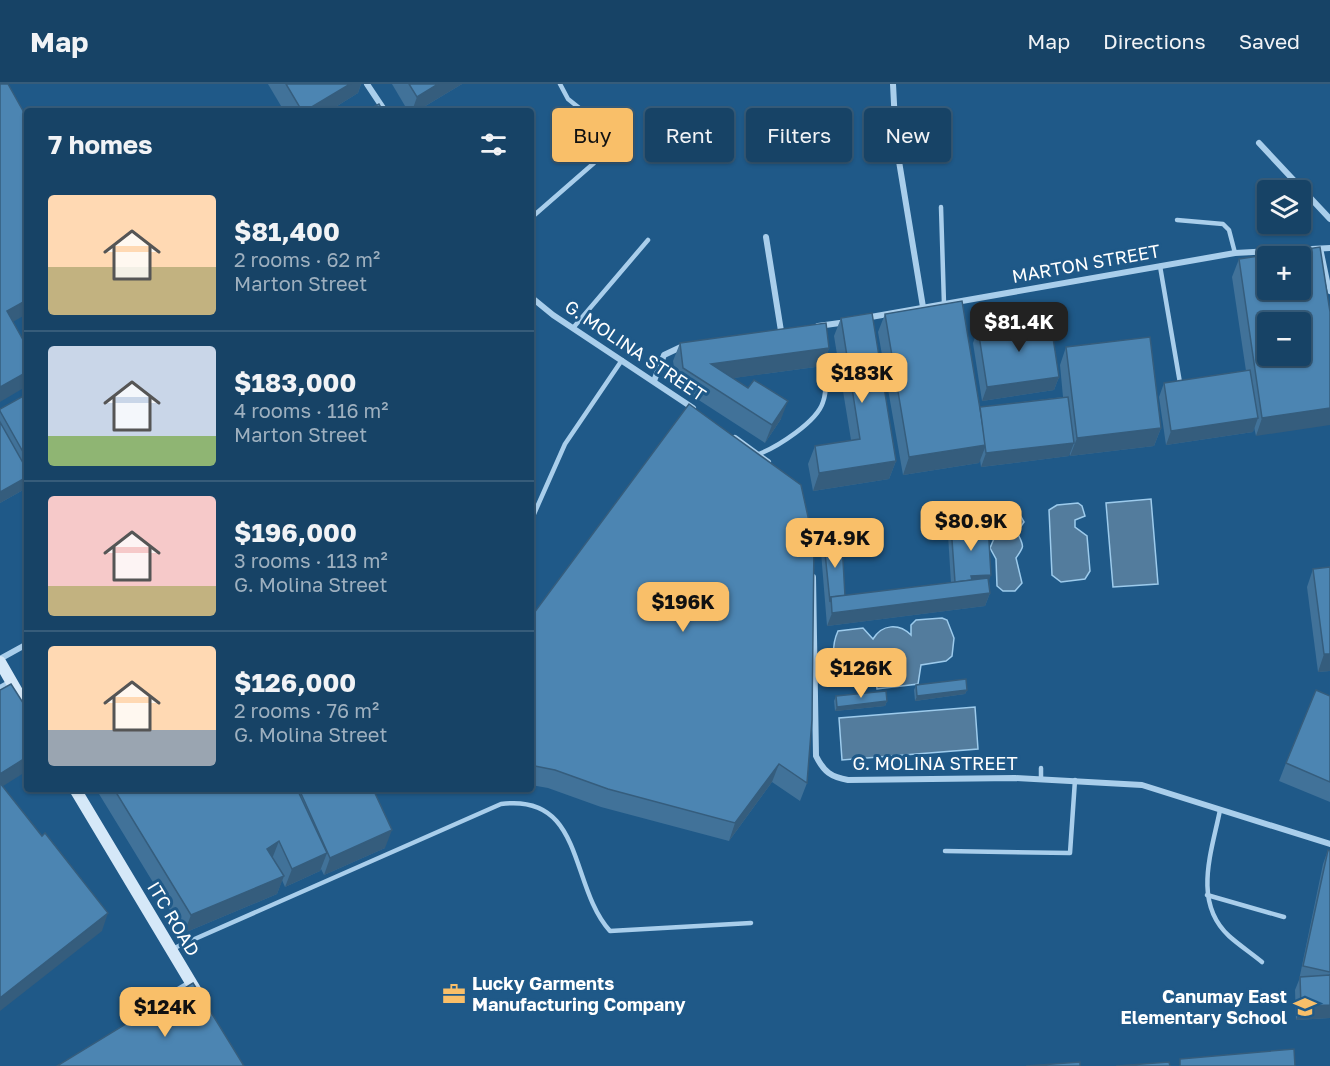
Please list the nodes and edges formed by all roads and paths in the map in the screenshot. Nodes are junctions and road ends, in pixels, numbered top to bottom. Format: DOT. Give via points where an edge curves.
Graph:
graph roads {
  1 [pos="367,84"];
  2 [pos="560,84"];
  3 [pos="893,84"];
  4 [pos="380,108"];
  5 [pos="1259,143"];
  6 [pos="941,207"];
  7 [pos="534,215"];
  8 [pos="1177,219"];
  9 [pos="1330,219"];
  10 [pos="766,237"];
  11 [pos="648,240"];
  12 [pos="1330,248"];
  13 [pos="1321,249"];
  14 [pos="1235,253"];
  15 [pos="1160,266"];
  16 [pos="1330,292"];
  17 [pos="534,299"];
  18 [pos="944,304"];
  19 [pos="924,307"];
  20 [pos="822,326"];
  21 [pos="811,327"];
  22 [pos="573,328"];
  23 [pos="791,330"];
  24 [pos="781,331"];
  25 [pos="769,333"];
  26 [pos="824,336"];
  27 [pos="695,344"];
  28 [pos="825,347"];
  29 [pos="622,360"];
  30 [pos="654,381"];
  31 [pos="1180,383"];
  32 [pos="698,412"];
  33 [pos="724,430"];
  34 [pos="759,454"];
  35 [pos="774,468"];
  36 [pos="534,514"];
  37 [pos="813,570"];
  38 [pos="24,646"];
  39 [pos="0,661"];
  40 [pos="6,685"];
  41 [pos="24,706"];
  42 [pos="1041,768"];
  43 [pos="1041,779"];
  44 [pos="1076,780"];
  45 [pos="77,792"];
  46 [pos="1221,810"];
  47 [pos="1330,844"];
  48 [pos="945,851"];
  49 [pos="1207,895"];
  50 [pos="1284,917"];
  51 [pos="751,923"];
  52 [pos="170,950"];
  53 [pos="1262,962"];
  54 [pos="190,982"];
  55 [pos="208,1010"];
  56 [pos="134,1014"];
  1 -- 4 [label="street"];
  2 -- 7 [label="lane" via="568,99 617,138"];
  3 -- 19 [label="street" via="896,143"];
  5 -- 9 [label="street"];
  6 -- 18 [label="lane"];
  8 -- 14 [label="lane" via="1224,224"];
  10 -- 24 [label="street"];
  11 -- 22 [label="lane"];
  12 -- 13 [label="street, MARTON STREET"];
  13 -- 14 [label="street, MARTON STREET"];
  13 -- 16 [label="lane"];
  14 -- 15 [label="street, MARTON STREET"];
  15 -- 18 [label="street, MARTON STREET"];
  15 -- 31 [label="lane"];
  17 -- 22 [label="street, G. MOLINA STREET"];
  18 -- 19 [label="street, MARTON STREET"];
  19 -- 20 [label="street, MARTON STREET"];
  20 -- 21 [label="street, MARTON STREET"];
  20 -- 26 [label="lane"];
  22 -- 29 [label="street, G. MOLINA STREET"];
  23 -- 24 [label="street"];
  24 -- 25 [label="street"];
  27 -- 30 [label="street" via="664,355"];
  28 -- 34 [label="lane" via="824,403 803,427"];
  29 -- 30 [label="street, G. MOLINA STREET"];
  29 -- 36 [label="lane" via="565,444"];
  30 -- 32 [label="street, G. MOLINA STREET"];
  33 -- 34 [label="street"];
  34 -- 35 [label="street"];
  37 -- 43 [label="street, G. MOLINA STREET" via="815,743 822,770 848,780"];
  38 -- 39 [label="street"];
  39 -- 40 [label="street"];
  40 -- 41 [label="street"];
  42 -- 43 [label="lane"];
  43 -- 44 [label="street, G. MOLINA STREET"];
  44 -- 46 [label="street, G. MOLINA STREET" via="1142,785"];
  44 -- 48 [label="lane" via="1070,853"];
  45 -- 52 [label="street, ITC ROAD"];
  46 -- 47 [label="street, G. MOLINA STREET"];
  46 -- 49 [label="lane"];
  49 -- 50 [label="lane"];
  49 -- 53 [label="lane" via="1227,935"];
  51 -- 52 [label="lane" via="610,931 593,905 566,832 556,818 537,805 521,801 501,804"];
  52 -- 54 [label="street, ITC ROAD"];
  54 -- 55 [label="street, ITC ROAD"];
  54 -- 56 [label="lane"];
}
